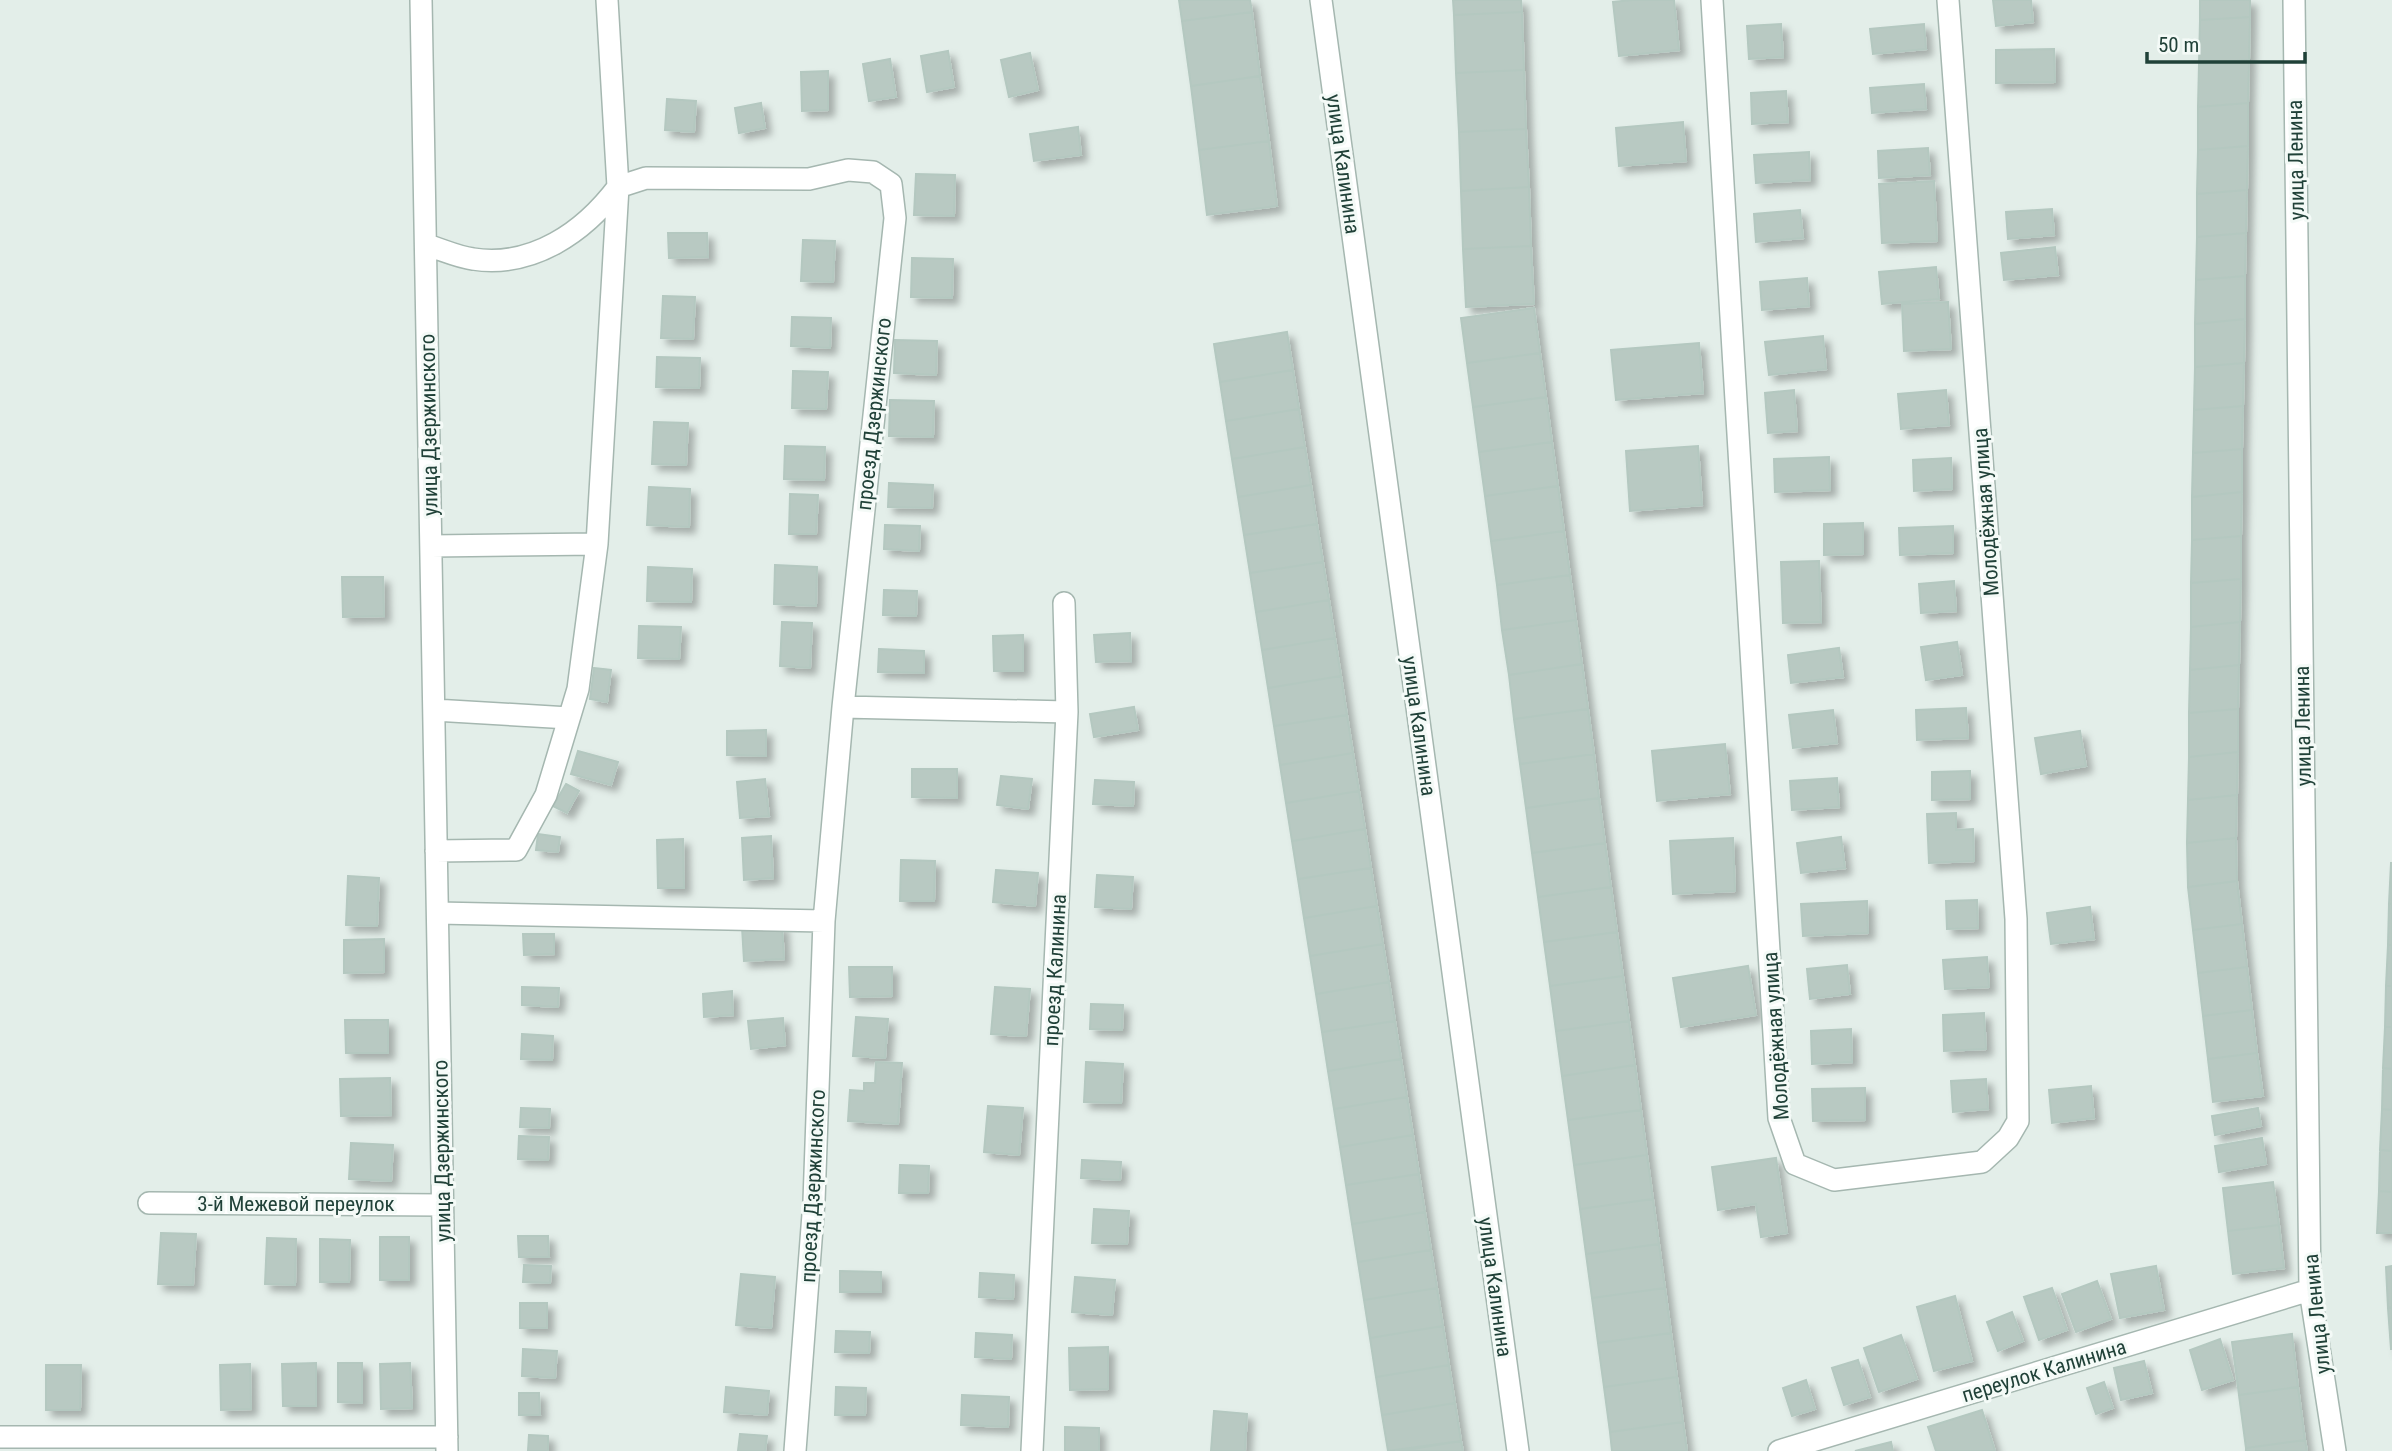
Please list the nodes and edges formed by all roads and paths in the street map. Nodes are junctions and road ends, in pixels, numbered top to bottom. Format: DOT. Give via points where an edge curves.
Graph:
graph roads {
  1 [pos="421,0"];
  2 [pos="607,0"];
  3 [pos="1321,0"];
  4 [pos="1712,0"];
  5 [pos="1948,0"];
  6 [pos="2294,0"];
  7 [pos="618,187"];
  8 [pos="426,245"];
  9 [pos="597,544"];
  10 [pos="431,546"];
  11 [pos="1064,603"];
  12 [pos="843,707"];
  13 [pos="434,710"];
  14 [pos="1067,712"];
  15 [pos="569,718"];
  16 [pos="436,850"];
  17 [pos="438,913"];
  18 [pos="824,921"];
  19 [pos="149,1203"];
  20 [pos="443,1205"];
  21 [pos="2310,1290"];
  22 [pos="0,1437"];
  23 [pos="447,1444"];
  24 [pos="795,1451"];
  25 [pos="1032,1451"];
  26 [pos="1518,1451"];
  27 [pos="1779,1451"];
  28 [pos="2335,1451"];
  1 -- 8 [label="street, улица Дзержинского"];
  2 -- 7 [label="street"];
  3 -- 26 [label="street, улица Калинина"];
  4 -- 5 [label="street, Молодёжная улица" via="1779,1118 1795,1164 1834,1180 1982,1162 2008,1138 2018,1121 2016,919"];
  6 -- 21 [label="street, улица Ленина"];
  7 -- 8 [label="street" via="602,208 547,249 511,259 473,259"];
  7 -- 9 [label="street"];
  7 -- 12 [label="street, проезд Дзержинского" via="646,178 809,179 848,170 873,172 891,184 895,218"];
  8 -- 10 [label="street, улица Дзержинского"];
  9 -- 10 [label="street"];
  9 -- 15 [label="street" via="578,689"];
  10 -- 13 [label="street, улица Дзержинского"];
  11 -- 14 [label="street, проезд Калинина"];
  12 -- 14 [label="street"];
  12 -- 18 [label="street, проезд Дзержинского"];
  13 -- 15 [label="street"];
  13 -- 16 [label="street, улица Дзержинского"];
  14 -- 25 [label="street, проезд Калинина"];
  15 -- 16 [label="street" via="546,796 516,850"];
  16 -- 17 [label="street, улица Дзержинского"];
  17 -- 18 [label="street"];
  17 -- 20 [label="street, улица Дзержинского"];
  18 -- 24 [label="street, проезд Дзержинского" via="814,1201"];
  19 -- 20 [label="street, 3-й Межевой переулок"];
  20 -- 23 [label="street, улица Дзержинского"];
  21 -- 27 [label="street, переулок Калинина"];
  21 -- 28 [label="street, улица Ленина"];
  22 -- 23 [label="street"];
}
